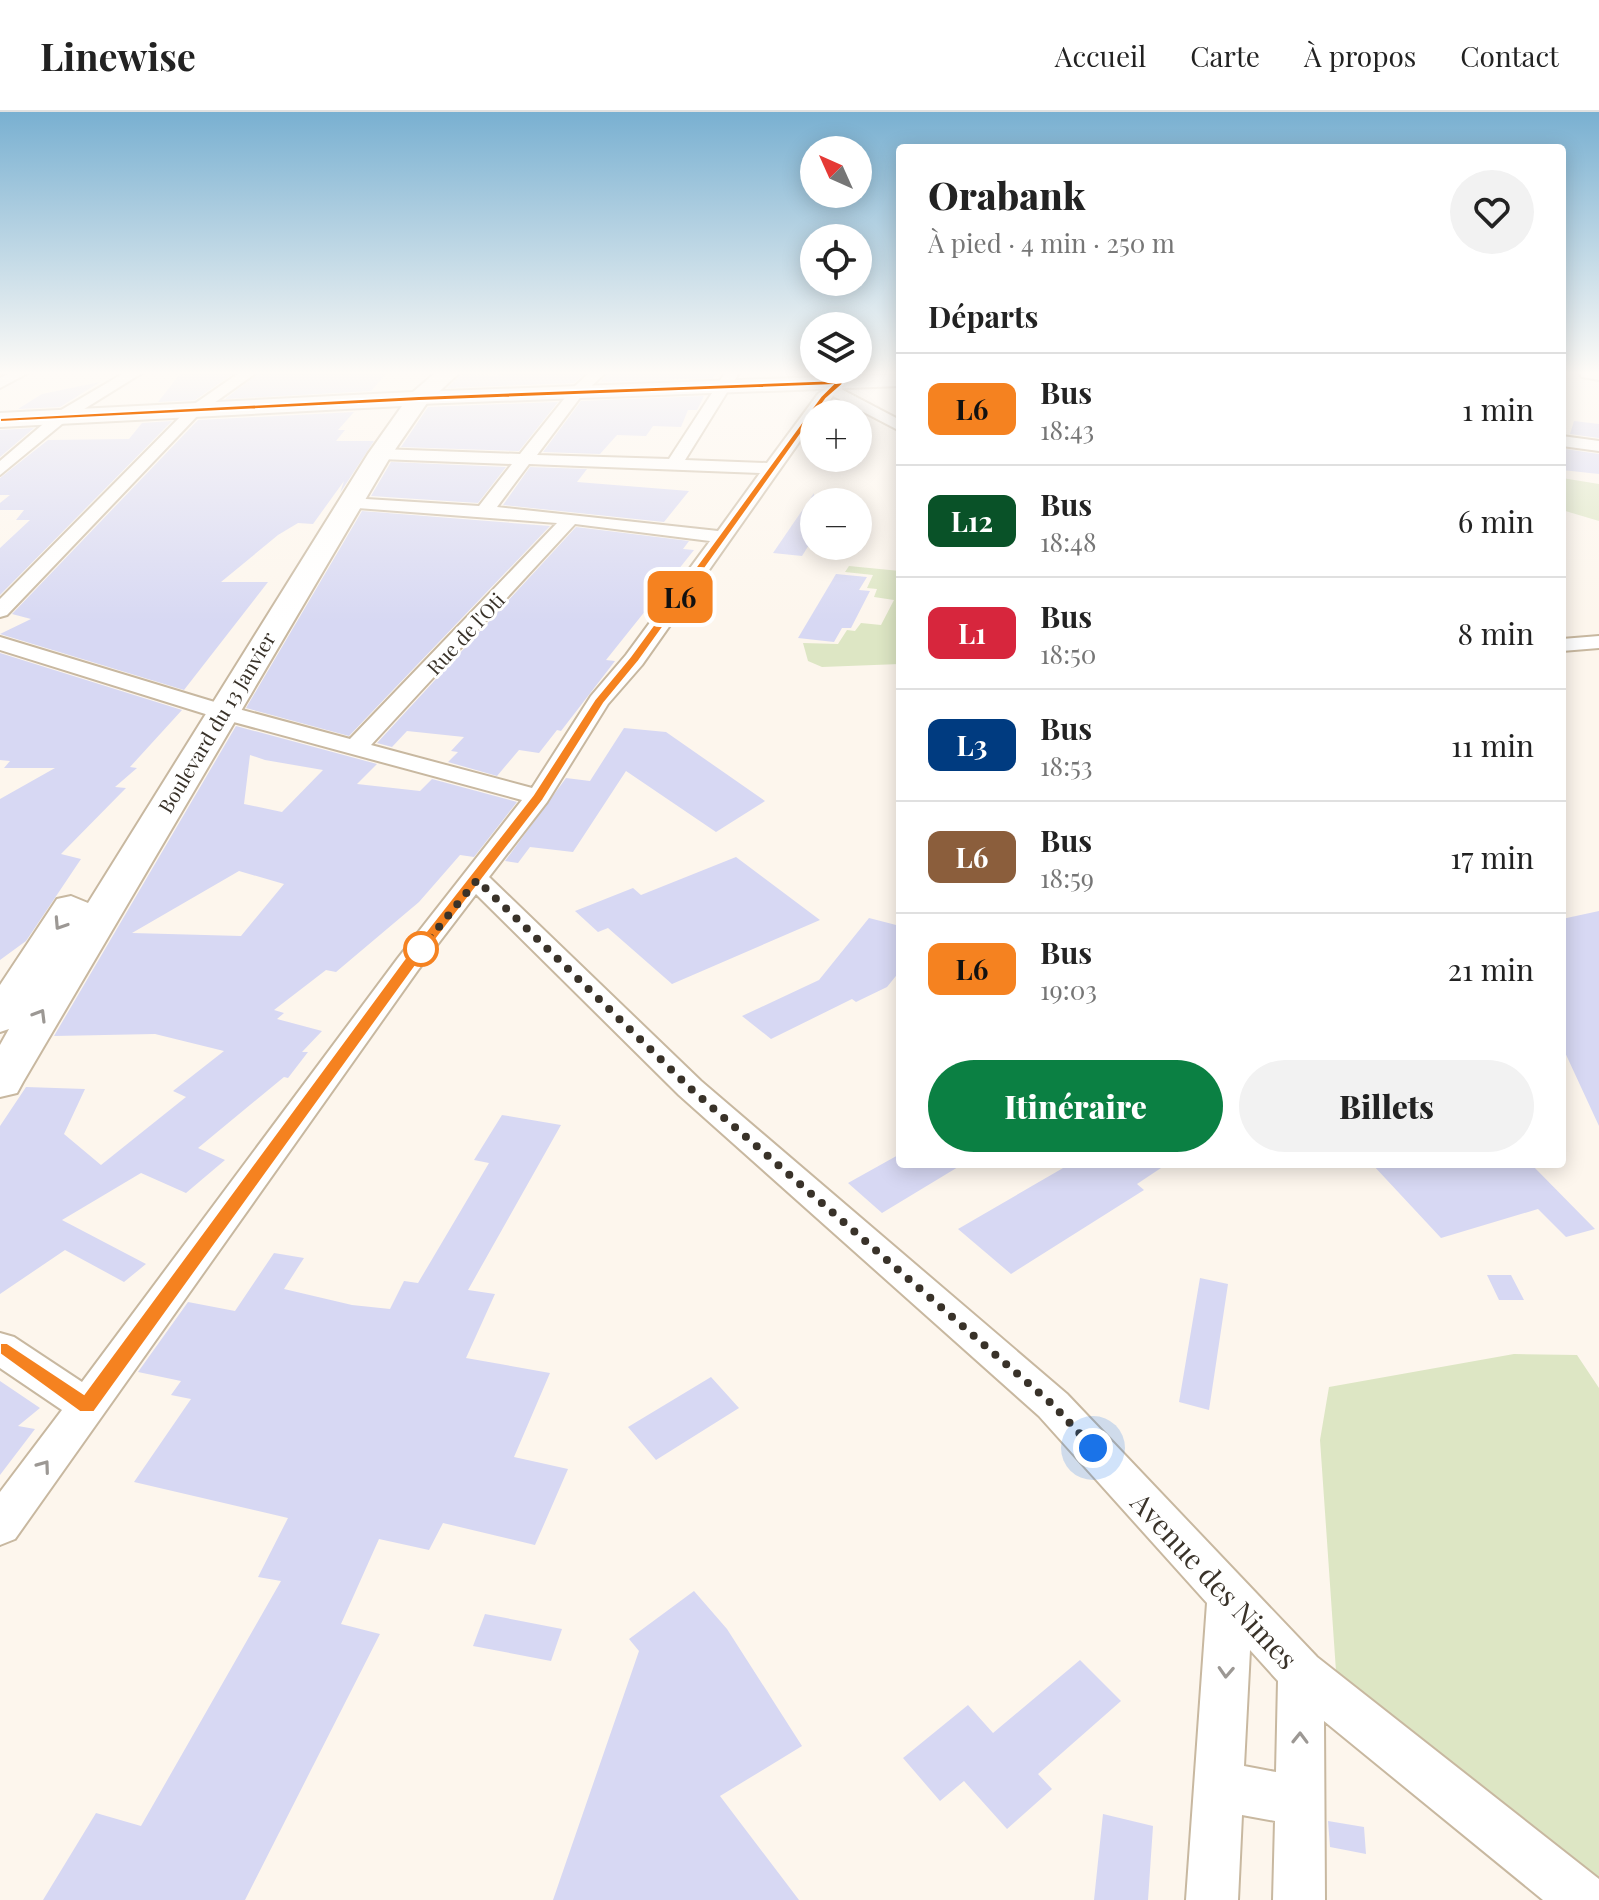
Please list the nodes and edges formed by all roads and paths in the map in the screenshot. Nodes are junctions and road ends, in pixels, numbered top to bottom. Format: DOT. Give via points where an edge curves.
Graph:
graph roads {
  1 [pos="16,456"];
  2 [pos="150,456"];
  3 [pos="367,456"];
  4 [pos="379,456"];
  5 [pos="468,456"];
  6 [pos="679,456"];
  7 [pos="781,456"];
  8 [pos="524,458"];
  9 [pos="674,464"];
  10 [pos="773,468"];
  11 [pos="0,470"];
  12 [pos="350,503"];
  13 [pos="485,510"];
  14 [pos="571,518"];
  15 [pos="724,537"];
  16 [pos="0,611"];
  17 [pos="1599,634"];
  18 [pos="1566,637"];
  19 [pos="1599,642"];
  20 [pos="0,643"];
  21 [pos="1566,645"];
  22 [pos="213,708"];
  23 [pos="357,746"];
  24 [pos="538,797"];
  25 [pos="477,880"];
  26 [pos="0,1018"];
  27 [pos="0,1082"];
  28 [pos="0,1348"];
  29 [pos="87,1406"];
  30 [pos="0,1526"];
  31 [pos="1230,1594"];
  32 [pos="1301,1673"];
  33 [pos="1221,1786"];
  34 [pos="1299,1801"];
  35 [pos="1212,1900"];
  36 [pos="1299,1900"];
  37 [pos="1584,1900"];
  1 -- 11 [label="street"];
  2 -- 16 [label="street"];
  3 -- 22 [label="highway, Boulevard du 13 Janvier" via="261,605"];
  4 -- 12 [label="highway, Boulevard du 13 Janvier"];
  5 -- 8 [label="street"];
  6 -- 9 [label="street"];
  7 -- 10 [label="street"];
  8 -- 9 [label="street"];
  8 -- 13 [label="street"];
  9 -- 10 [label="street"];
  10 -- 15 [label="street"];
  12 -- 13 [label="street"];
  12 -- 22 [label="highway, Boulevard du 13 Janvier"];
  13 -- 14 [label="street"];
  14 -- 15 [label="street"];
  14 -- 23 [label="street, Rue de l'Oti"];
  15 -- 24 [label="street" via="599,701"];
  17 -- 18 [label="street"];
  19 -- 21 [label="street"];
  20 -- 22 [label="street"];
  22 -- 23 [label="street"];
  22 -- 26 [label="highway, Boulevard du 13 Janvier, one-way"];
  27 -- 22 [label="highway, Boulevard du 13 Janvier, one-way"];
  23 -- 24 [label="street"];
  24 -- 25 [label="street"];
  25 -- 29 [label="street" via="408,964"];
  25 -- 31 [label="street, Avenue des Nimes" via="690,1088 1053,1405"];
  28 -- 29 [label="street"];
  30 -- 29 [label="street, one-way"];
  31 -- 32 [label="street, Avenue des Nimes"];
  31 -- 33 [label="street, one-way"];
  34 -- 32 [label="street, one-way"];
  32 -- 37 [label="street, Avenue des Nimes"];
  33 -- 34 [label="street"];
  33 -- 35 [label="street"];
  34 -- 36 [label="street"];
}
